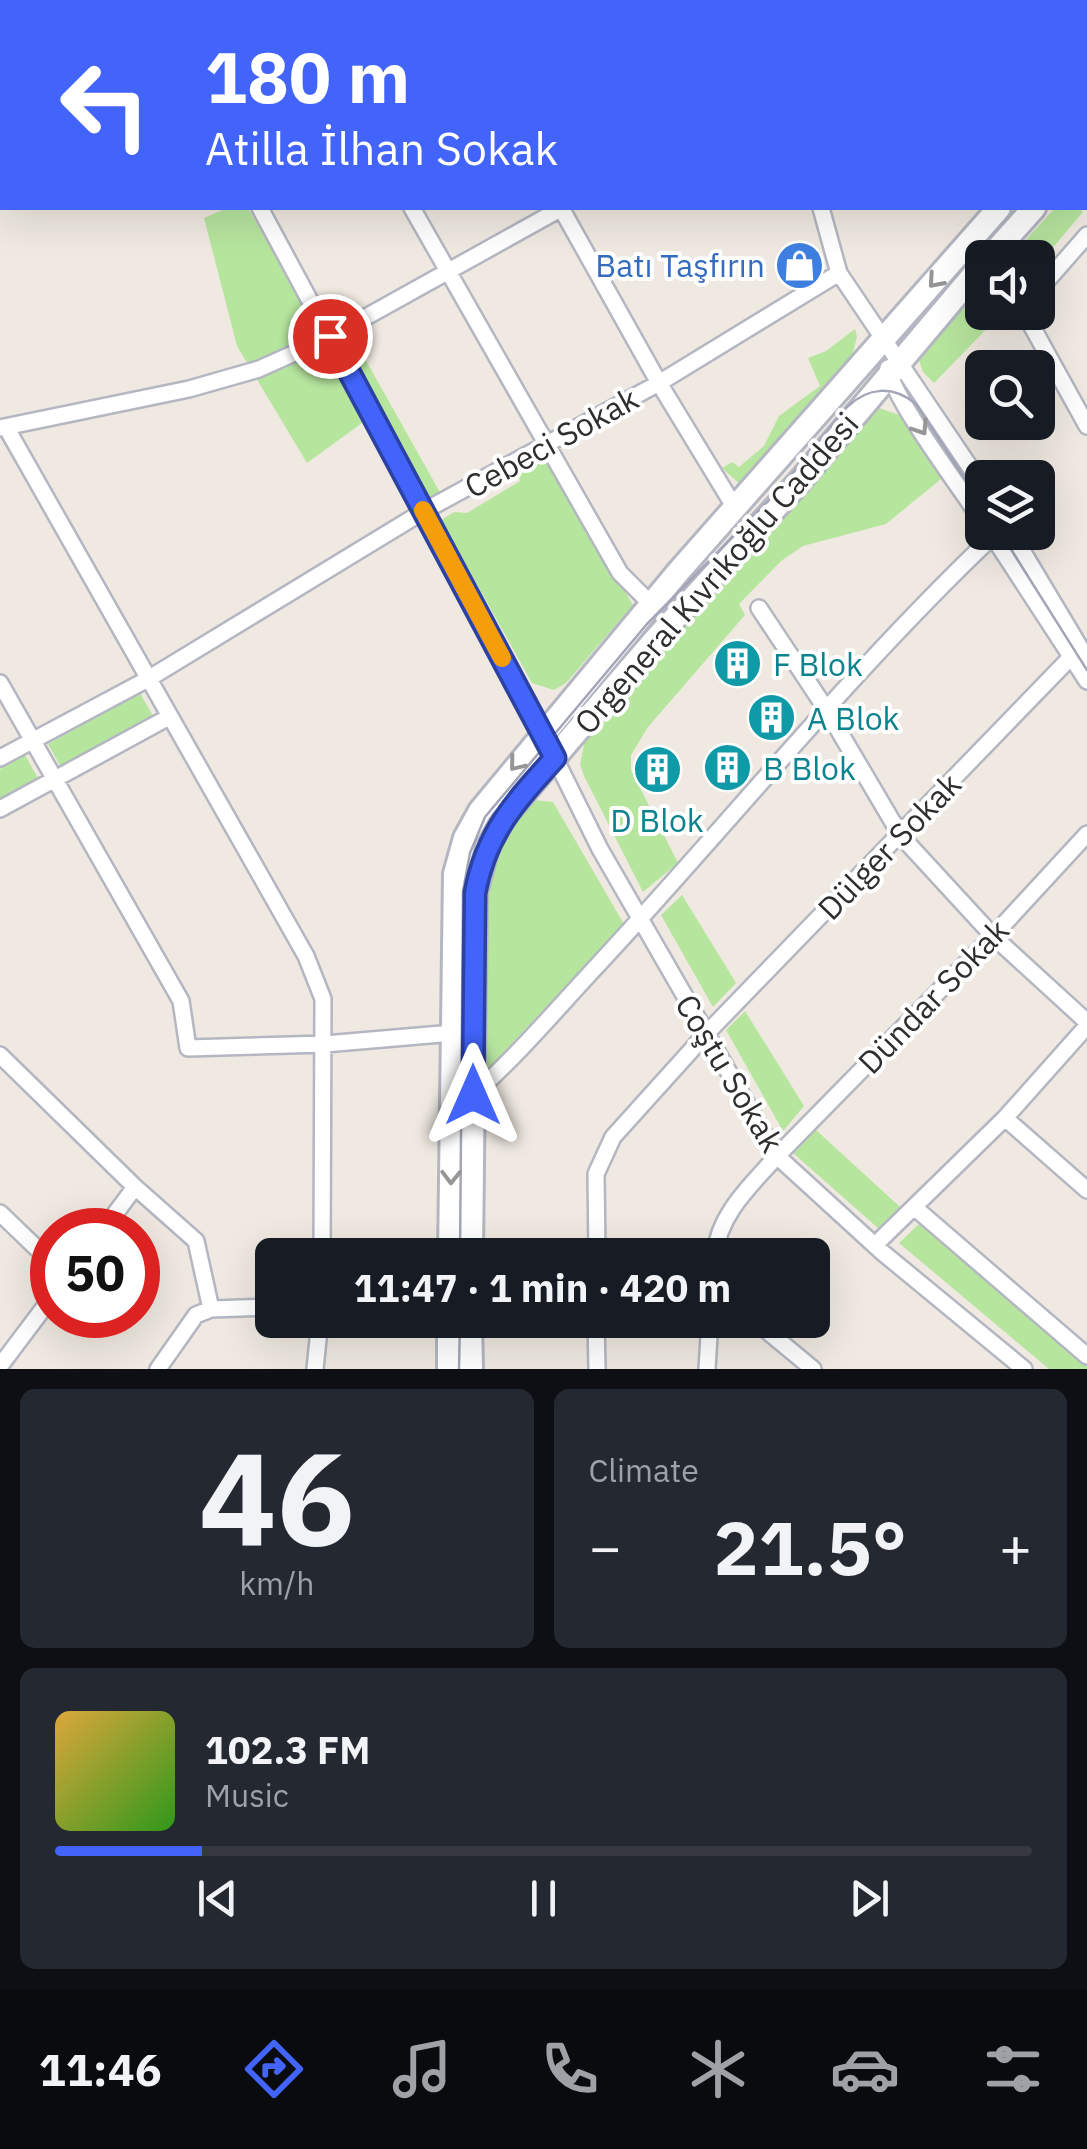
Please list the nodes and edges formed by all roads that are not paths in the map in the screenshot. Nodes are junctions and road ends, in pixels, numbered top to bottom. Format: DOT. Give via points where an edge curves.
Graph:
graph roads {
  1 [pos="261,210"];
  2 [pos="413,210"];
  3 [pos="558,210"];
  4 [pos="563,210"];
  5 [pos="821,210"];
  6 [pos="998,210"];
  7 [pos="1032,210"];
  8 [pos="1087,235"];
  9 [pos="1005,240"];
  10 [pos="448,270"];
  11 [pos="839,272"];
  12 [pos="1055,272"];
  13 [pos="965,286"];
  14 [pos="1034,330"];
  15 [pos="330,336"];
  16 [pos="882,340"];
  17 [pos="895,370"];
  18 [pos="660,382"];
  19 [pos="1087,426"];
  20 [pos="3,428"];
  21 [pos="546,446"];
  22 [pos="965,463"];
  23 [pos="965,491"];
  24 [pos="735,508"];
  25 [pos="424,512"];
  26 [pos="975,550"];
  27 [pos="1003,550"];
  28 [pos="1022,550"];
  29 [pos="651,604"];
  30 [pos="759,608"];
  31 [pos="1081,651"];
  32 [pos="148,679"];
  33 [pos="1087,681"];
  34 [pos="0,683"];
  35 [pos="826,709"];
  36 [pos="169,717"];
  37 [pos="542,732"];
  38 [pos="32,741"];
  39 [pos="0,758"];
  40 [pos="555,758"];
  41 [pos="54,780"];
  42 [pos="0,809"];
  43 [pos="1087,834"];
  44 [pos="900,836"];
  45 [pos="641,919"];
  46 [pos="993,936"];
  47 [pos="1087,1024"];
  48 [pos="453,1033"];
  49 [pos="705,1036"];
  50 [pos="324,1044"];
  51 [pos="0,1055"];
  52 [pos="473,1095"];
  53 [pos="1005,1118"];
  54 [pos="777,1156"];
  55 [pos="135,1187"];
  56 [pos="1087,1190"];
  57 [pos="119,1208"];
  58 [pos="914,1208"];
  59 [pos="0,1213"];
  60 [pos="322,1238"];
  61 [pos="450,1238"];
  62 [pos="471,1238"];
  63 [pos="596,1238"];
  64 [pos="716,1238"];
  65 [pos="30,1241"];
  66 [pos="875,1246"];
  67 [pos="255,1308"];
  68 [pos="210,1309"];
  69 [pos="30,1326"];
  70 [pos="318,1338"];
  71 [pos="449,1338"];
  72 [pos="471,1338"];
  73 [pos="597,1338"];
  74 [pos="709,1338"];
  75 [pos="776,1338"];
  76 [pos="1087,1356"];
  77 [pos="0,1366"];
  78 [pos="158,1369"];
  79 [pos="315,1369"];
  80 [pos="449,1369"];
  81 [pos="472,1369"];
  82 [pos="598,1369"];
  83 [pos="707,1369"];
  84 [pos="813,1369"];
  85 [pos="1024,1369"];
  1 -- 15 [label="street, Coştu Sokak"];
  2 -- 10 [label="street"];
  3 -- 10 [label="street"];
  4 -- 18 [label="street"];
  5 -- 11 [label="street"];
  6 -- 16 [label="main road, one-way"];
  7 -- 9 [label="main road"];
  8 -- 12 [label="street"];
  10 -- 15 [label="street"];
  10 -- 21 [label="street"];
  11 -- 16 [label="street"];
  11 -- 18 [label="street, Cebeci Sokak"];
  13 -- 17 [label="main road, Orgeneral Kıvrıkoğlu Caddesi"];
  14 -- 19 [label="street"];
  15 -- 20 [label="street" via="259,369 189,389"];
  15 -- 25 [label="street, Coştu Sokak"];
  16 -- 17 [label="street"];
  16 -- 24 [label="main road"];
  17 -- 22 [label="street"];
  17 -- 23 [label="street, one-way"];
  17 -- 40 [label="main road, Orgeneral Kıvrıkoğlu Caddesi"];
  18 -- 21 [label="street, Cebeci Sokak"];
  18 -- 24 [label="street"];
  20 -- 32 [label="street"];
  21 -- 25 [label="street, Cebeci Sokak"];
  21 -- 29 [label="street" via="620,573"];
  24 -- 29 [label="main road"];
  25 -- 32 [label="street, Cebeci Sokak"];
  25 -- 37 [label="street, Coştu Sokak"];
  26 -- 35 [label="street"];
  27 -- 31 [label="street"];
  28 -- 31 [label="street"];
  29 -- 37 [label="main road"];
  30 -- 35 [label="street"];
  31 -- 33 [label="street"];
  31 -- 44 [label="street, Dülger Sokak"];
  32 -- 36 [label="street"];
  32 -- 38 [label="street, Cebeci Sokak"];
  34 -- 38 [label="street"];
  35 -- 44 [label="street"];
  35 -- 45 [label="street"];
  36 -- 41 [label="street"];
  36 -- 50 [label="street" via="306,956 324,999"];
  37 -- 40 [label="street, Coştu Sokak"];
  37 -- 48 [label="main road, one-way" via="465,838 455,874"];
  38 -- 39 [label="street, Cebeci Sokak"];
  38 -- 41 [label="street"];
  40 -- 45 [label="street, Coştu Sokak"];
  40 -- 52 [label="main road, Orgeneral Kıvrıkoğlu Caddesi" via="506,814 479,872"];
  41 -- 42 [label="street"];
  41 -- 50 [label="street" via="180,1001 188,1048"];
  43 -- 46 [label="street, Dündar Sokak"];
  44 -- 46 [label="street"];
  44 -- 49 [label="street, Dülger Sokak"];
  45 -- 49 [label="street, Coştu Sokak"];
  45 -- 52 [label="street"];
  46 -- 47 [label="street"];
  46 -- 54 [label="street, Dündar Sokak"];
  47 -- 53 [label="street"];
  48 -- 50 [label="street"];
  48 -- 61 [label="main road, one-way"];
  49 -- 54 [label="street, Coştu Sokak"];
  49 -- 63 [label="street, Dülger Sokak" via="614,1137 596,1174"];
  50 -- 60 [label="street"];
  51 -- 55 [label="street"];
  52 -- 62 [label="main road, Orgeneral Kıvrıkoğlu Caddesi"];
  53 -- 56 [label="street"];
  53 -- 58 [label="street"];
  54 -- 64 [label="street, Dündar Sokak"];
  54 -- 66 [label="street, Coştu Sokak"];
  55 -- 57 [label="street"];
  55 -- 68 [label="street" via="196,1241"];
  58 -- 66 [label="street"];
  58 -- 76 [label="street"];
  59 -- 65 [label="street"];
  66 -- 85 [label="street, Coştu Sokak"];
  67 -- 68 [label="street"];
  68 -- 78 [label="street" via="196,1315"];
  69 -- 77 [label="street"];
  70 -- 79 [label="street"];
  71 -- 80 [label="main road"];
  72 -- 81 [label="main road"];
  73 -- 82 [label="street"];
  74 -- 83 [label="street"];
  75 -- 84 [label="street"];
}
